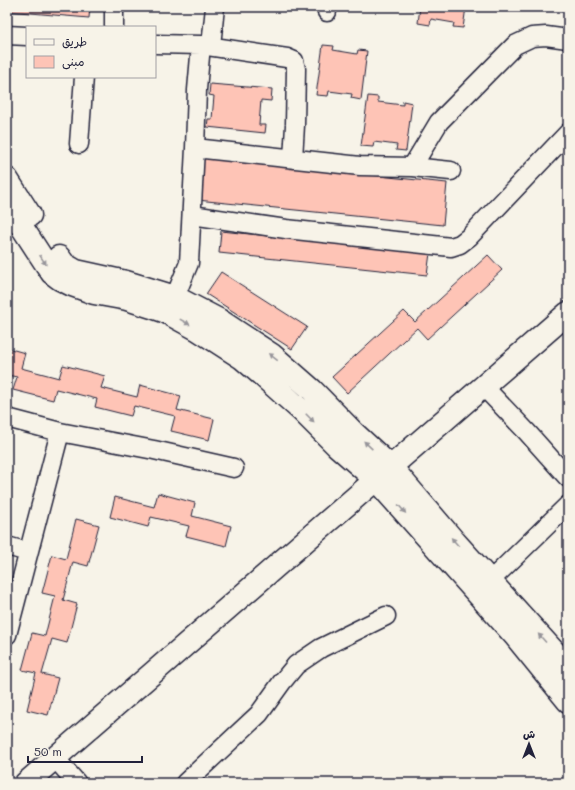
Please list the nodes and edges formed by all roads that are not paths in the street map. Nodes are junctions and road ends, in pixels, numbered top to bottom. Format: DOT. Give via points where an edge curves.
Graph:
graph roads {
  1 [pos="114,7"];
  2 [pos="215,7"];
  3 [pos="114,26"];
  4 [pos="7,35"];
  5 [pos="26,36"];
  6 [pos="568,39"];
  7 [pos="156,44"];
  8 [pos="206,46"];
  9 [pos="84,78"];
  10 [pos="568,133"];
  11 [pos="78,144"];
  12 [pos="195,148"];
  13 [pos="293,159"];
  14 [pos="412,167"];
  15 [pos="451,171"];
  16 [pos="7,179"];
  17 [pos="7,204"];
  18 [pos="192,215"];
  19 [pos="171,304"];
  20 [pos="568,313"];
  21 [pos="484,387"];
  22 [pos="312,390"];
  23 [pos="292,402"];
  24 [pos="7,418"];
  25 [pos="60,432"];
  26 [pos="234,468"];
  27 [pos="383,473"];
  28 [pos="568,478"];
  29 [pos="568,506"];
  30 [pos="7,546"];
  31 [pos="28,552"];
  32 [pos="490,581"];
  33 [pos="386,616"];
  34 [pos="7,635"];
  35 [pos="568,667"];
  36 [pos="560,676"];
  37 [pos="568,701"];
  38 [pos="55,758"];
  39 [pos="26,783"];
  40 [pos="77,783"];
  41 [pos="185,783"];
  1 -- 3 [label="street"];
  2 -- 8 [label="street"];
  4 -- 5 [label="street"];
  6 -- 14 [label="street" via="532,37 516,45 439,122"];
  7 -- 8 [label="street"];
  8 -- 12 [label="street" via="197,90"];
  8 -- 13 [label="street" via="294,61 296,70"];
  9 -- 11 [label="street"];
  10 -- 18 [label="street" via="468,237 460,244 450,247"];
  12 -- 13 [label="street"];
  12 -- 18 [label="street"];
  13 -- 14 [label="street" via="360,166"];
  14 -- 15 [label="street"];
  16 -- 19 [label="street" via="64,264 76,271 126,282"];
  17 -- 19 [label="street, one-way" via="52,273 60,279 94,293"];
  18 -- 19 [label="street" via="189,263"];
  22 -- 19 [label="street, one-way" via="272,355 218,320"];
  19 -- 23 [label="street, one-way" via="197,329 242,358"];
  20 -- 21 [label="street"];
  21 -- 27 [label="street"];
  21 -- 28 [label="street"];
  22 -- 23 [label="street"];
  27 -- 22 [label="street, one-way" via="353,432"];
  23 -- 27 [label="street, one-way" via="336,445"];
  24 -- 25 [label="street"];
  25 -- 26 [label="street"];
  25 -- 31 [label="street"];
  32 -- 27 [label="street, one-way" via="455,542"];
  27 -- 36 [label="street, one-way" via="516,637"];
  27 -- 38 [label="street"];
  29 -- 32 [label="street"];
  30 -- 31 [label="street"];
  31 -- 34 [label="street"];
  35 -- 32 [label="street, one-way"];
  33 -- 41 [label="street" via="321,648 296,666 259,714"];
  36 -- 37 [label="street"];
  38 -- 39 [label="street"];
  38 -- 40 [label="street"];
}
